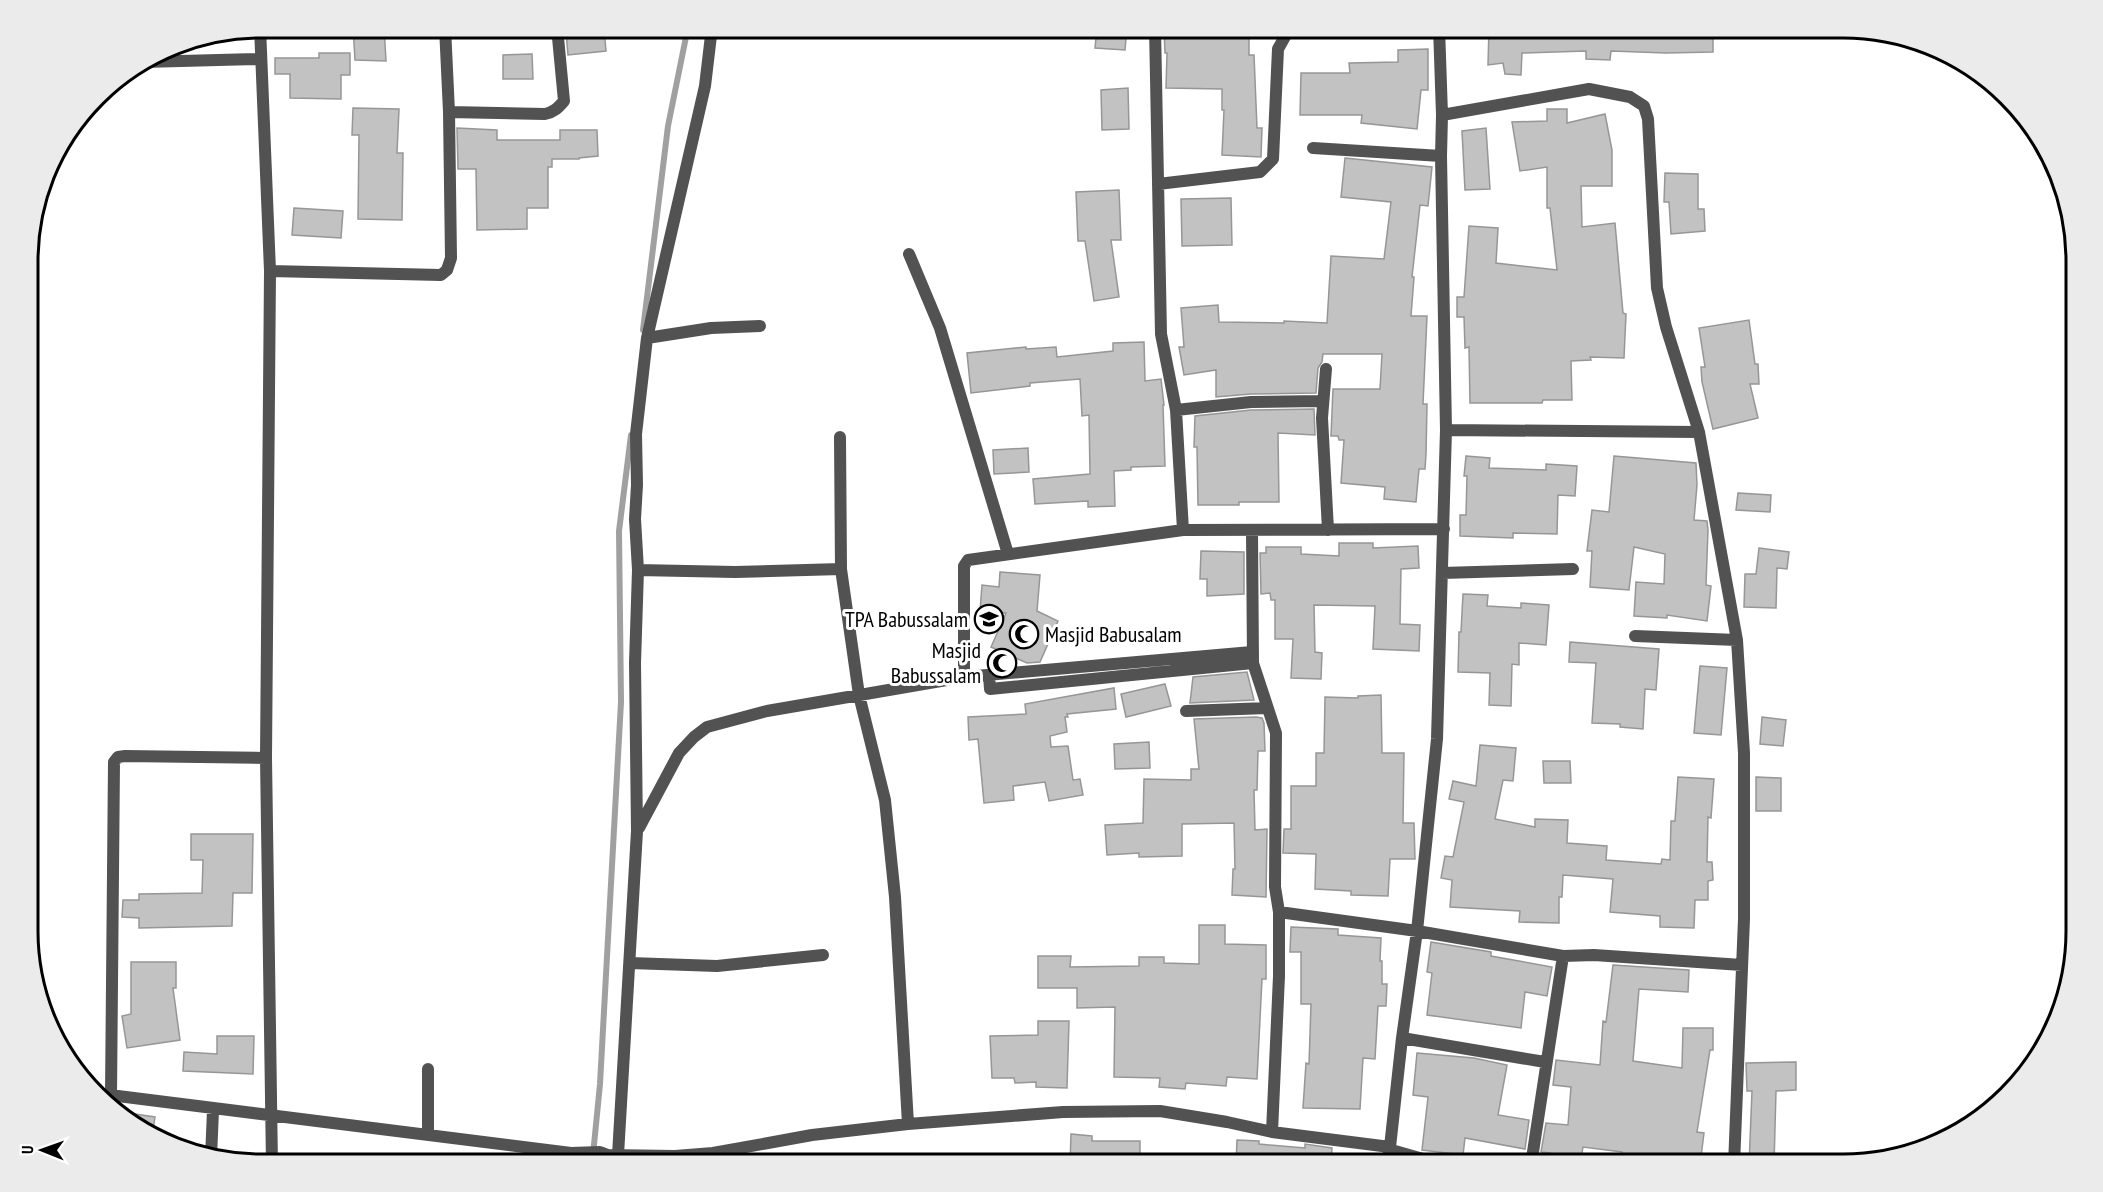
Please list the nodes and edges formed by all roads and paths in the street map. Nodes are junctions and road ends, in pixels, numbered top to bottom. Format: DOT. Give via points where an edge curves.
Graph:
graph roads {
  1 [pos="260,38"];
  2 [pos="446,38"];
  3 [pos="558,38"];
  4 [pos="711,38"];
  5 [pos="1155,38"];
  6 [pos="1284,38"];
  7 [pos="1439,38"];
  8 [pos="260,59"];
  9 [pos="161,62"];
  10 [pos="449,112"];
  11 [pos="1442,115"];
  12 [pos="1313,148"];
  13 [pos="1441,156"];
  14 [pos="1158,184"];
  15 [pos="909,254"];
  16 [pos="270,271"];
  17 [pos="760,326"];
  18 [pos="647,338"];
  19 [pos="1326,369"];
  20 [pos="1322,401"];
  21 [pos="1176,410"];
  22 [pos="1446,430"];
  23 [pos="1699,432"];
  24 [pos="840,437"];
  25 [pos="1444,529"];
  26 [pos="1183,530"];
  27 [pos="1328,530"];
  28 [pos="1252,531"];
  29 [pos="1008,554"];
  30 [pos="841,569"];
  31 [pos="1573,569"];
  32 [pos="638,570"];
  33 [pos="1442,573"];
  34 [pos="1635,636"];
  35 [pos="1737,640"];
  36 [pos="1253,657"];
  37 [pos="964,677"];
  38 [pos="859,695"];
  39 [pos="1267,708"];
  40 [pos="1186,711"];
  41 [pos="266,758"];
  42 [pos="637,831"];
  43 [pos="1279,912"];
  44 [pos="1417,931"];
  45 [pos="823,955"];
  46 [pos="1563,956"];
  47 [pos="630,963"];
  48 [pos="1742,965"];
  49 [pos="1402,1038"];
  50 [pos="1545,1062"];
  51 [pos="428,1069"];
  52 [pos="107,1093"];
  53 [pos="110,1095"];
  54 [pos="213,1110"];
  55 [pos="272,1115"];
  56 [pos="908,1124"];
  57 [pos="1272,1132"];
  58 [pos="428,1135"];
  59 [pos="1389,1148"];
  60 [pos="211,1149"];
  61 [pos="272,1154"];
  62 [pos="555,1154"];
  63 [pos="608,1154"];
  64 [pos="734,1154"];
  65 [pos="1388,1154"];
  66 [pos="1408,1154"];
  67 [pos="1532,1154"];
  68 [pos="1734,1154"];
  1 -- 8 [label="street"];
  2 -- 10 [label="street"];
  3 -- 10 [label="street" via="564,101 557,109 545,114"];
  4 -- 18 [label="street" via="705,86"];
  5 -- 14 [label="street"];
  6 -- 14 [label="street" via="1278,49 1273,159 1267,167 1260,172"];
  7 -- 11 [label="street"];
  8 -- 9 [label="street"];
  8 -- 16 [label="street"];
  10 -- 16 [label="street" via="451,258 447,270 441,275"];
  11 -- 13 [label="street"];
  11 -- 23 [label="street" via="1589,89 1630,97 1644,106 1648,118 1657,288"];
  12 -- 13 [label="street"];
  13 -- 22 [label="street"];
  14 -- 21 [label="street" via="1161,334"];
  15 -- 29 [label="street" via="940,328"];
  16 -- 41 [label="street"];
  17 -- 18 [label="street" via="711,328"];
  18 -- 32 [label="street" via="636,434"];
  19 -- 20 [label="street"];
  20 -- 21 [label="street" via="1251,402"];
  20 -- 27 [label="street"];
  21 -- 26 [label="street"];
  22 -- 23 [label="street"];
  22 -- 25 [label="street"];
  23 -- 35 [label="street"];
  24 -- 30 [label="street"];
  25 -- 27 [label="street"];
  25 -- 33 [label="street"];
  26 -- 28 [label="street"];
  26 -- 29 [label="street"];
  27 -- 28 [label="street"];
  28 -- 36 [label="street"];
  29 -- 37 [label="street" via="965,562"];
  30 -- 32 [label="street"];
  30 -- 38 [label="street"];
  31 -- 33 [label="street"];
  32 -- 42 [label="street"];
  33 -- 44 [label="street" via="1437,739"];
  34 -- 35 [label="street"];
  35 -- 48 [label="street" via="1744,753"];
  36 -- 37 [label="street" via="1100,672 990,688 989,675"];
  36 -- 39 [label="street"];
  37 -- 38 [label="street"];
  38 -- 42 [label="street" via="767,711 707,727 679,753"];
  38 -- 56 [label="street" via="885,800 896,897"];
  39 -- 40 [label="street"];
  39 -- 43 [label="street" via="1276,733 1275,886"];
  41 -- 52 [label="street" via="125,756 114,762"];
  41 -- 55 [label="street"];
  42 -- 47 [label="street"];
  43 -- 44 [label="street"];
  43 -- 57 [label="street"];
  44 -- 46 [label="street"];
  44 -- 49 [label="street"];
  45 -- 47 [label="street" via="717,966"];
  46 -- 48 [label="street"];
  46 -- 50 [label="street"];
  47 -- 63 [label="street" via="622,1064"];
  48 -- 68 [label="street"];
  49 -- 50 [label="street"];
  49 -- 59 [label="street"];
  50 -- 67 [label="street"];
  51 -- 58 [label="street"];
  53 -- 54 [label="street"];
  54 -- 55 [label="street"];
  54 -- 60 [label="street"];
  55 -- 58 [label="street"];
  55 -- 61 [label="street"];
  56 -- 57 [label="street" via="1063,1112 1160,1112"];
  56 -- 64 [label="street" via="812,1135"];
  57 -- 59 [label="street"];
  58 -- 62 [label="street"];
  59 -- 65 [label="street"];
  59 -- 66 [label="street"];
}
